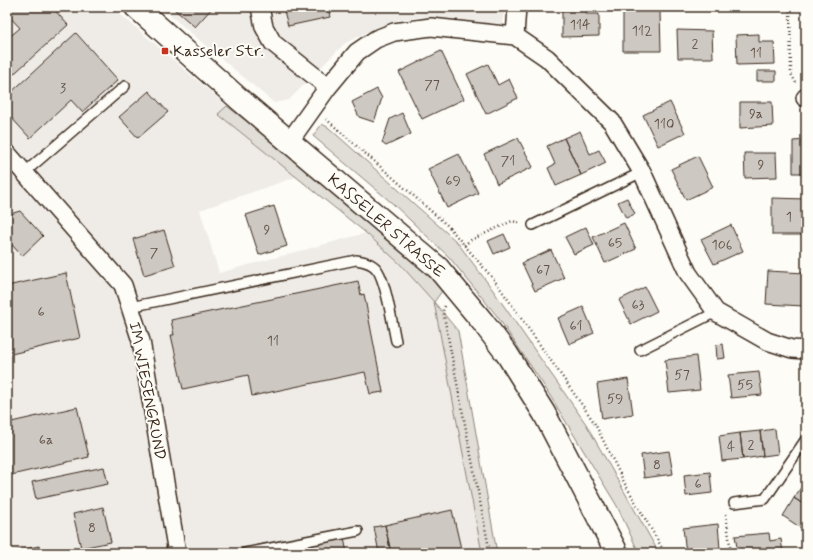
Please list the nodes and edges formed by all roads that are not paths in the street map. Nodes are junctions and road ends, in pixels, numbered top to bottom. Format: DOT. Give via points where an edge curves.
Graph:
graph roads {
  1 [pos="136,7"];
  2 [pos="260,7"];
  3 [pos="517,7"];
  4 [pos="515,36"];
  5 [pos="125,86"];
  6 [pos="328,87"];
  7 [pos="289,142"];
  8 [pos="7,153"];
  9 [pos="642,172"];
  10 [pos="24,173"];
  11 [pos="533,225"];
  12 [pos="130,308"];
  13 [pos="716,312"];
  14 [pos="396,341"];
  15 [pos="640,350"];
  16 [pos="806,350"];
  17 [pos="806,439"];
  18 [pos="734,502"];
  19 [pos="358,531"];
  20 [pos="177,553"];
  21 [pos="245,553"];
  22 [pos="617,553"];
  1 -- 7 [label="main road, KASSELER STRASSE"];
  2 -- 6 [label="street" via="264,27 273,43"];
  3 -- 4 [label="street"];
  4 -- 6 [label="street" via="431,28 394,32 376,39 358,52"];
  4 -- 9 [label="street" via="547,58 612,122"];
  5 -- 10 [label="lane"];
  6 -- 7 [label="street"];
  7 -- 22 [label="main road, KASSELER STRASSE" via="438,268 507,354 544,413"];
  8 -- 10 [label="street, IM WIESENGRUND"];
  9 -- 11 [label="lane"];
  9 -- 13 [label="street" via="688,273"];
  10 -- 12 [label="street, IM WIESENGRUND" via="123,285"];
  12 -- 14 [label="lane" via="356,260 368,262 378,270"];
  12 -- 20 [label="street, IM WIESENGRUND" via="140,341"];
  13 -- 15 [label="lane"];
  13 -- 16 [label="street" via="767,341 792,350"];
  17 -- 18 [label="lane" via="765,499"];
  19 -- 21 [label="lane"];
}
